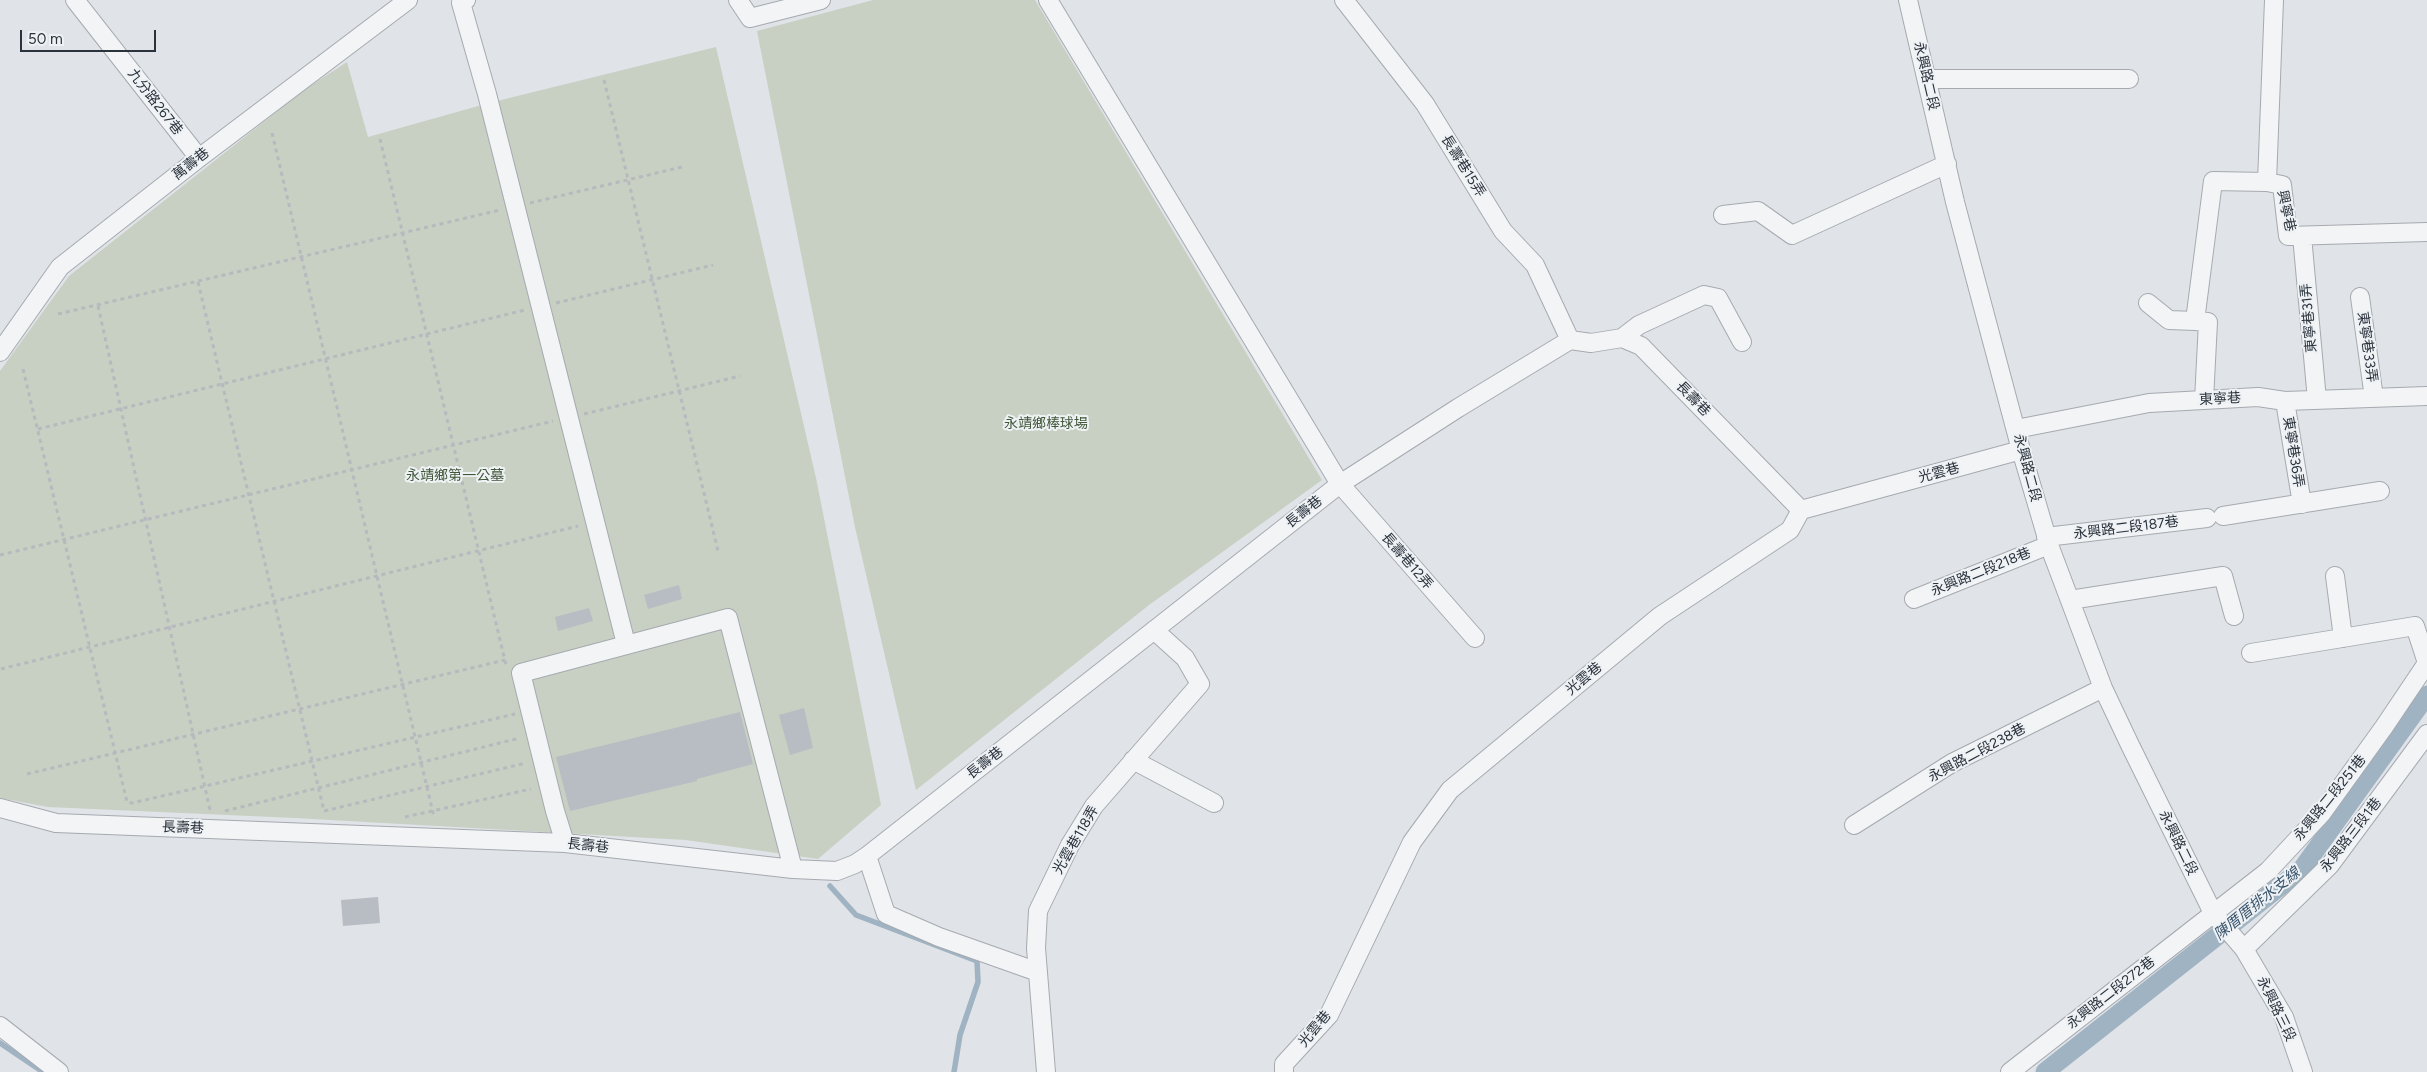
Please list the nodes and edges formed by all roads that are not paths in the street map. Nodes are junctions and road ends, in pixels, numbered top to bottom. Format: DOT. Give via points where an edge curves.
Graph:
graph roads {
  1 [pos="75,0"];
  2 [pos="408,0"];
  3 [pos="466,0"];
  4 [pos="738,0"];
  5 [pos="822,0"];
  6 [pos="1048,0"];
  7 [pos="1908,0"];
  8 [pos="2274,0"];
  9 [pos="1346,1"];
  10 [pos="1927,79"];
  11 [pos="2129,80"];
  12 [pos="199,158"];
  13 [pos="1947,164"];
  14 [pos="2267,182"];
  15 [pos="1723,215"];
  16 [pos="2427,232"];
  17 [pos="2302,236"];
  18 [pos="2360,297"];
  19 [pos="2148,303"];
  20 [pos="2195,321"];
  21 [pos="1622,338"];
  22 [pos="1570,340"];
  23 [pos="1742,342"];
  24 [pos="0,352"];
  25 [pos="2427,396"];
  26 [pos="2374,398"];
  27 [pos="2204,400"];
  28 [pos="2317,400"];
  29 [pos="2285,401"];
  30 [pos="2016,429"];
  31 [pos="2020,450"];
  32 [pos="1340,484"];
  33 [pos="2380,491"];
  34 [pos="2302,504"];
  35 [pos="1801,510"];
  36 [pos="2215,517"];
  37 [pos="2047,541"];
  38 [pos="2335,576"];
  39 [pos="1914,599"];
  40 [pos="2070,600"];
  41 [pos="2234,616"];
  42 [pos="1154,630"];
  43 [pos="1476,638"];
  44 [pos="2343,638"];
  45 [pos="626,644"];
  46 [pos="2251,654"];
  47 [pos="2427,663"];
  48 [pos="2103,688"];
  49 [pos="2427,734"];
  50 [pos="1133,760"];
  51 [pos="1214,803"];
  52 [pos="0,808"];
  53 [pos="1854,825"];
  54 [pos="565,843"];
  55 [pos="867,856"];
  56 [pos="793,869"];
  57 [pos="2213,913"];
  58 [pos="2244,949"];
  59 [pos="1038,972"];
  60 [pos="0,1026"];
  61 [pos="59,1072"];
  62 [pos="1046,1072"];
  63 [pos="1284,1072"];
  64 [pos="2010,1072"];
  65 [pos="2303,1072"];
  1 -- 12 [label="street, 九分路267巷"];
  2 -- 12 [label="street, 萬壽巷"];
  3 -- 45 [label="street" via="461,3"];
  4 -- 5 [label="street" via="750,18"];
  6 -- 32 [label="street, 長壽巷12弄"];
  7 -- 10 [label="street, 永興路二段"];
  8 -- 14 [label="street, 興寧巷"];
  9 -- 22 [label="street, 長壽巷15弄" via="1425,104 1503,231 1534,265"];
  10 -- 11 [label="street"];
  10 -- 13 [label="street, 永興路二段"];
  12 -- 24 [label="street, 萬壽巷" via="60,267"];
  13 -- 15 [label="street" via="1792,235 1758,211"];
  13 -- 30 [label="street, 永興路二段"];
  14 -- 17 [label="street, 興寧巷" via="2282,185 2288,236"];
  14 -- 20 [label="street" via="2213,181"];
  16 -- 17 [label="street, 興寧巷"];
  17 -- 28 [label="street, 東寧巷31弄"];
  18 -- 26 [label="street, 東寧巷33弄"];
  19 -- 20 [label="street" via="2169,320"];
  20 -- 27 [label="street" via="2208,322"];
  21 -- 22 [label="street" via="1591,343"];
  21 -- 23 [label="street" via="1638,326 1704,295 1718,298"];
  21 -- 35 [label="street, 長壽巷" via="1641,346"];
  22 -- 32 [label="street, 長壽巷"];
  25 -- 26 [label="street, 東寧巷"];
  26 -- 28 [label="street, 東寧巷"];
  27 -- 29 [label="street, 東寧巷" via="2258,396"];
  27 -- 30 [label="street, 東寧巷" via="2149,403"];
  28 -- 29 [label="street, 東寧巷"];
  29 -- 34 [label="street, 東寧巷36弄"];
  30 -- 31 [label="street, 永興路二段"];
  31 -- 35 [label="street, 光雲巷"];
  31 -- 37 [label="street, 永興路二段"];
  32 -- 42 [label="street, 長壽巷"];
  32 -- 43 [label="street, 長壽巷12弄"];
  33 -- 34 [label="street, 東寧巷36弄"];
  34 -- 36 [label="street, 東寧巷36弄"];
  35 -- 63 [label="street, 光雲巷" via="1790,530 1660,616 1450,790 1412,842 1329,1015 1284,1064"];
  36 -- 37 [label="street, 永興路二段187巷"];
  37 -- 39 [label="street, 永興路二段218巷"];
  37 -- 40 [label="street, 永興路二段"];
  38 -- 44 [label="street"];
  40 -- 41 [label="street" via="2223,576"];
  40 -- 48 [label="street, 永興路二段"];
  42 -- 50 [label="street, 光雲巷118弄" via="1185,658 1200,684"];
  42 -- 55 [label="street, 長壽巷"];
  44 -- 46 [label="street"];
  44 -- 47 [label="street" via="2415,626"];
  45 -- 54 [label="street" via="521,673"];
  45 -- 56 [label="street" via="728,618"];
  47 -- 57 [label="street, 永興路二段251巷" via="2322,813 2268,871"];
  48 -- 53 [label="street, 永興路二段238巷" via="1952,763"];
  48 -- 57 [label="street, 永興路二段"];
  49 -- 58 [label="street, 永興路三段1巷" via="2330,865"];
  50 -- 51 [label="street"];
  50 -- 59 [label="street, 光雲巷118弄" via="1094,806 1070,845 1038,911"];
  52 -- 54 [label="street, 長壽巷" via="56,823"];
  54 -- 56 [label="street, 長壽巷"];
  55 -- 56 [label="street, 長壽巷" via="837,871"];
  55 -- 59 [label="street" via="886,914 939,937"];
  57 -- 58 [label="street, 永興路二段"];
  57 -- 64 [label="street, 永興路二段272巷"];
  58 -- 65 [label="street, 永興路三段" via="2284,1017"];
  59 -- 62 [label="street, 光雲巷118弄"];
  60 -- 61 [label="street"];
}
